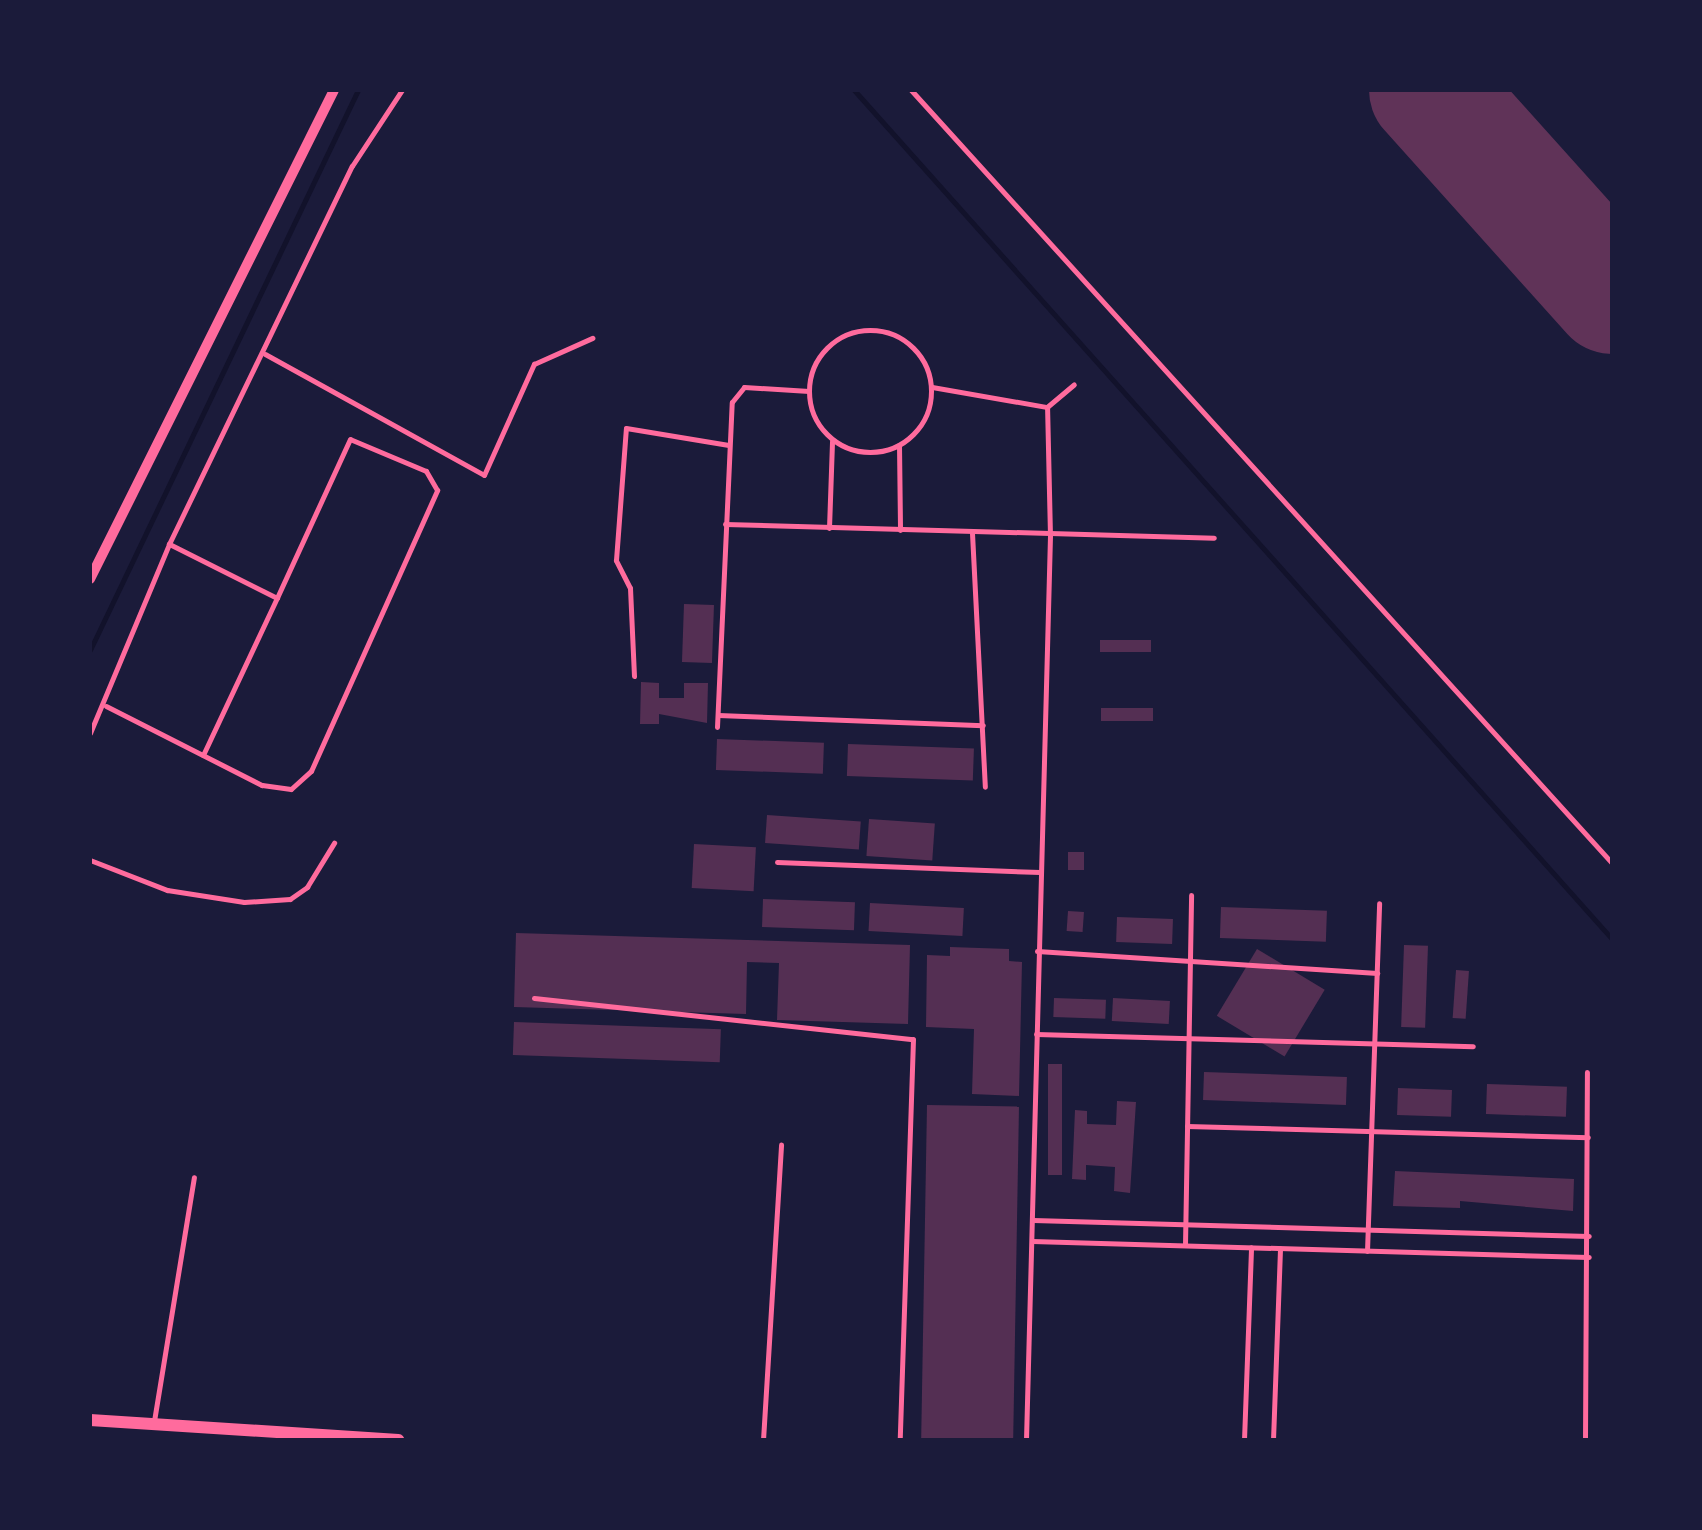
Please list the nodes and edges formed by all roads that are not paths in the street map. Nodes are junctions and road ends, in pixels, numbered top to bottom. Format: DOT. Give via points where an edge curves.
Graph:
graph roads {
  1 [pos="334,90"];
  2 [pos="402,90"];
  3 [pos="911,90"];
  4 [pos="592,338"];
  5 [pos="265,354"];
  6 [pos="1074,384"];
  7 [pos="932,386"];
  8 [pos="809,391"];
  9 [pos="1046,407"];
  10 [pos="832,440"];
  11 [pos="730,444"];
  12 [pos="900,445"];
  13 [pos="726,524"];
  14 [pos="829,528"];
  15 [pos="900,530"];
  16 [pos="972,533"];
  17 [pos="1050,536"];
  18 [pos="1214,538"];
  19 [pos="170,544"];
  20 [pos="90,580"];
  21 [pos="277,598"];
  22 [pos="634,676"];
  23 [pos="106,706"];
  24 [pos="718,715"];
  25 [pos="983,725"];
  26 [pos="717,727"];
  27 [pos="90,733"];
  28 [pos="203,755"];
  29 [pos="985,786"];
  30 [pos="334,844"];
  31 [pos="90,860"];
  32 [pos="777,862"];
  33 [pos="1612,863"];
  34 [pos="1040,872"];
  35 [pos="1191,895"];
  36 [pos="1379,903"];
  37 [pos="1037,951"];
  38 [pos="1190,961"];
  39 [pos="1377,973"];
  40 [pos="534,998"];
  41 [pos="1036,1034"];
  42 [pos="1188,1038"];
  43 [pos="1374,1043"];
  44 [pos="1474,1046"];
  45 [pos="1587,1072"];
  46 [pos="1187,1126"];
  47 [pos="1371,1131"];
  48 [pos="1588,1137"];
  49 [pos="781,1145"];
  50 [pos="194,1178"];
  51 [pos="1032,1220"];
  52 [pos="1185,1224"];
  53 [pos="1368,1230"];
  54 [pos="1589,1236"];
  55 [pos="1032,1241"];
  56 [pos="1185,1245"];
  57 [pos="1251,1247"];
  58 [pos="1280,1248"];
  59 [pos="1366,1250"];
  60 [pos="1589,1257"];
  61 [pos="90,1420"];
  62 [pos="154,1421"];
  63 [pos="398,1440"];
  64 [pos="763,1440"];
  65 [pos="900,1440"];
  66 [pos="1026,1440"];
  67 [pos="1244,1440"];
  68 [pos="1273,1440"];
  69 [pos="1585,1440"];
  1 -- 20 [label="street"];
  2 -- 5 [label="lane" via="352,166"];
  3 -- 33 [label="lane"];
  4 -- 5 [label="lane" via="534,364 484,475"];
  5 -- 19 [label="lane"];
  6 -- 9 [label="lane"];
  7 -- 8 [label="lane" via="916,349 881,330 861,329 825,348"];
  7 -- 9 [label="lane"];
  7 -- 12 [label="lane" via="922,426"];
  8 -- 10 [label="lane" via="818,424"];
  8 -- 11 [label="lane" via="744,387 732,402"];
  9 -- 17 [label="lane"];
  10 -- 12 [label="lane" via="870,453"];
  10 -- 14 [label="lane"];
  11 -- 13 [label="lane"];
  11 -- 22 [label="lane" via="626,428 616,560 630,588"];
  12 -- 15 [label="lane"];
  13 -- 14 [label="lane"];
  13 -- 24 [label="lane"];
  14 -- 15 [label="lane"];
  15 -- 16 [label="lane"];
  16 -- 17 [label="lane"];
  16 -- 25 [label="lane"];
  17 -- 18 [label="lane"];
  17 -- 34 [label="lane"];
  19 -- 21 [label="lane"];
  19 -- 23 [label="lane"];
  21 -- 28 [label="lane"];
  21 -- 28 [label="lane" via="350,439 426,472 438,490 312,771 290,789 262,785"];
  23 -- 27 [label="lane"];
  23 -- 28 [label="lane"];
  24 -- 25 [label="lane"];
  24 -- 26 [label="lane"];
  25 -- 29 [label="lane"];
  30 -- 31 [label="lane" via="307,887 290,899 244,902 167,890"];
  32 -- 34 [label="lane"];
  34 -- 37 [label="lane"];
  35 -- 38 [label="lane"];
  36 -- 39 [label="lane"];
  37 -- 38 [label="lane"];
  37 -- 41 [label="lane"];
  38 -- 39 [label="lane"];
  38 -- 42 [label="lane"];
  39 -- 43 [label="lane"];
  40 -- 65 [label="lane" via="913,1040"];
  41 -- 42 [label="lane"];
  41 -- 51 [label="lane"];
  42 -- 43 [label="lane"];
  42 -- 46 [label="lane"];
  43 -- 44 [label="lane"];
  43 -- 47 [label="lane"];
  45 -- 48 [label="lane"];
  46 -- 47 [label="lane"];
  46 -- 52 [label="lane"];
  47 -- 48 [label="lane"];
  47 -- 53 [label="lane"];
  48 -- 54 [label="lane"];
  49 -- 64 [label="lane"];
  50 -- 62 [label="lane"];
  51 -- 52 [label="lane"];
  51 -- 55 [label="lane"];
  52 -- 53 [label="lane"];
  52 -- 56 [label="lane"];
  53 -- 54 [label="lane"];
  53 -- 59 [label="lane"];
  54 -- 60 [label="lane"];
  55 -- 56 [label="lane"];
  55 -- 66 [label="lane"];
  56 -- 57 [label="lane"];
  57 -- 58 [label="lane"];
  57 -- 67 [label="lane"];
  58 -- 59 [label="lane"];
  58 -- 68 [label="lane"];
  59 -- 60 [label="lane"];
  60 -- 69 [label="lane"];
  61 -- 62 [label="street"];
  62 -- 63 [label="street"];
}
